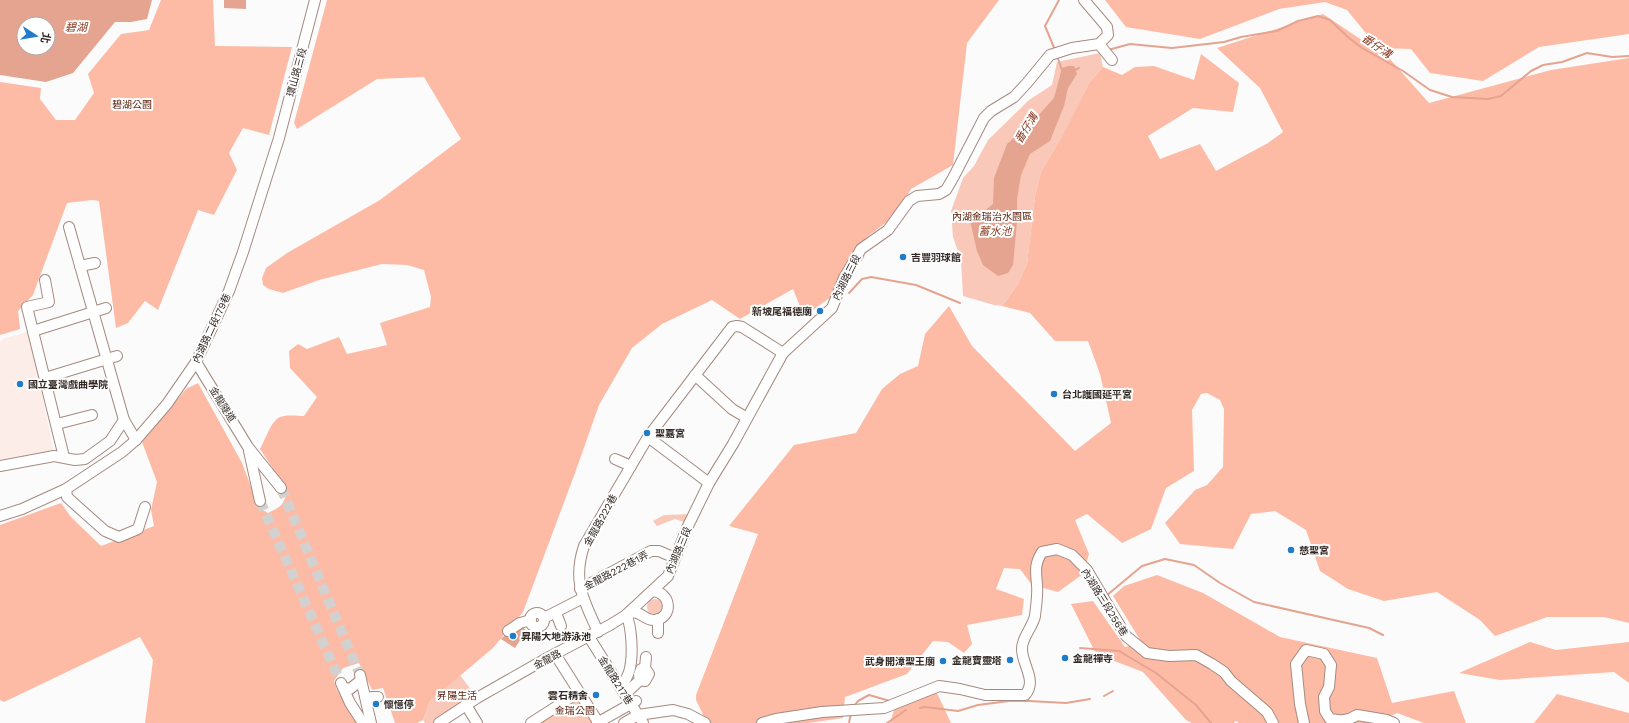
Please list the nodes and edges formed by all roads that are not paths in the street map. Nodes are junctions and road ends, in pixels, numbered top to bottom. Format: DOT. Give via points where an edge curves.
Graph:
graph roads {
  1 [pos="315,0"];
  2 [pos="1084,0"];
  3 [pos="1099,44"];
  4 [pos="1112,60"];
  5 [pos="277,143"];
  6 [pos="69,227"];
  7 [pos="95,262"];
  8 [pos="80,266"];
  9 [pos="45,280"];
  10 [pos="106,308"];
  11 [pos="94,312"];
  12 [pos="33,331"];
  13 [pos="783,353"];
  14 [pos="117,356"];
  15 [pos="106,359"];
  16 [pos="196,362"];
  17 [pos="695,375"];
  18 [pos="45,378"];
  19 [pos="92,415"];
  20 [pos="747,418"];
  21 [pos="124,420"];
  22 [pos="57,424"];
  23 [pos="648,437"];
  24 [pos="136,440"];
  25 [pos="248,447"];
  26 [pos="62,457"];
  27 [pos="615,459"];
  28 [pos="0,466"];
  29 [pos="631,466"];
  30 [pos="709,483"];
  31 [pos="66,489"];
  32 [pos="258,491"];
  33 [pos="260,501"];
  34 [pos="144,507"];
  35 [pos="0,516"];
  36 [pos="675,558"];
  37 [pos="653,591"];
  38 [pos="582,594"];
  39 [pos="556,613"];
  40 [pos="626,615"];
  41 [pos="658,619"];
  42 [pos="561,626"];
  43 [pos="508,631"];
  44 [pos="658,633"];
  45 [pos="594,634"];
  46 [pos="555,654"];
  47 [pos="646,657"];
  48 [pos="623,690"];
  49 [pos="579,692"];
  50 [pos="378,697"];
  51 [pos="366,698"];
  52 [pos="350,702"];
  53 [pos="634,702"];
  54 [pos="466,705"];
  55 [pos="618,712"];
  56 [pos="641,719"];
  57 [pos="363,723"];
  58 [pos="371,723"];
  59 [pos="439,723"];
  60 [pos="477,723"];
  61 [pos="531,723"];
  62 [pos="597,723"];
  63 [pos="624,723"];
  64 [pos="704,723"];
  65 [pos="762,723"];
  66 [pos="1273,723"];
  67 [pos="1304,723"];
  68 [pos="1394,723"];
  1 -- 5 [label="street, 環山路三段"];
  2 -- 3 [label="street" via="1107,27 1108,35"];
  3 -- 4 [label="street"];
  3 -- 13 [label="street, 內湖路三段" via="1072,48 1050,55 1014,97 984,118 946,190 909,200 888,230 861,249 844,278 832,308"];
  5 -- 16 [label="street, 內湖路二段179巷" via="240,261"];
  6 -- 8 [label="street"];
  7 -- 8 [label="street"];
  8 -- 11 [label="street"];
  9 -- 12 [label="street" via="50,302 27,307"];
  10 -- 11 [label="street"];
  11 -- 12 [label="street"];
  11 -- 15 [label="street"];
  12 -- 18 [label="street"];
  13 -- 17 [label="street, 金龍路222巷" via="742,326 732,327"];
  13 -- 20 [label="street, 內湖路三段"];
  14 -- 15 [label="street"];
  15 -- 18 [label="street"];
  15 -- 21 [label="street"];
  16 -- 24 [label="street, 內湖路二段179巷" via="167,404"];
  16 -- 25 [label="street, 金龍隧道"];
  17 -- 20 [label="street" via="732,409"];
  17 -- 23 [label="street, 金龍路222巷"];
  18 -- 22 [label="street"];
  19 -- 22 [label="street"];
  20 -- 30 [label="street, 內湖路三段"];
  21 -- 24 [label="street"];
  21 -- 26 [label="street" via="110,441 86,459"];
  22 -- 26 [label="street"];
  23 -- 29 [label="street, 金龍路222巷"];
  23 -- 30 [label="street"];
  24 -- 31 [label="street, 內湖路二段179巷"];
  25 -- 32 [label="street, 金龍隧道"];
  25 -- 32 [label="street, 金龍隧道" via="278,484 262,484"];
  26 -- 28 [label="street" via="54,456"];
  27 -- 29 [label="street"];
  29 -- 38 [label="street, 金龍路222巷" via="584,546 579,575"];
  30 -- 36 [label="street, 內湖路三段"];
  31 -- 34 [label="street" via="67,497 78,508 105,531 119,537 138,529"];
  31 -- 35 [label="street, 內湖路二段179巷"];
  32 -- 33 [label="street, 金龍隧道"];
  36 -- 37 [label="street, 內湖路三段" via="668,576"];
  36 -- 38 [label="street, 金龍路222巷1弄" via="659,551 651,551"];
  37 -- 40 [label="street, 金龍路"];
  37 -- 41 [label="street" via="662,594 668,602 667,612"];
  38 -- 39 [label="street, 金龍路222巷1弄"];
  38 -- 45 [label="street, 金龍路222巷"];
  39 -- 42 [label="street"];
  39 -- 43 [label="street, 金龍路222巷1弄" via="544,618 543,624 538,627 532,625 530,620"];
  40 -- 41 [label="street" via="634,612 650,620"];
  40 -- 45 [label="street, 金龍路"];
  40 -- 48 [label="street" via="630,625 632,660"];
  41 -- 44 [label="street"];
  45 -- 46 [label="street, 金龍路"];
  45 -- 48 [label="street, 金龍路217巷"];
  46 -- 49 [label="street"];
  46 -- 54 [label="street, 金龍路"];
  47 -- 48 [label="street" via="645,668 649,674 647,679 640,680"];
  48 -- 53 [label="street, 金龍路217巷"];
  49 -- 61 [label="street"];
  49 -- 62 [label="street"];
  50 -- 51 [label="street"];
  51 -- 52 [label="street" via="359,694"];
  51 -- 52 [label="street" via="360,678 350,689 342,685"];
  51 -- 58 [label="street"];
  52 -- 57 [label="street"];
  53 -- 55 [label="street"];
  53 -- 56 [label="street, 金龍路217巷"];
  54 -- 59 [label="street, 金龍路"];
  54 -- 60 [label="street"];
  55 -- 62 [label="street"];
  55 -- 63 [label="street"];
  56 -- 63 [label="street"];
  56 -- 64 [label="street" via="673,710 688,714"];
  65 -- 66 [label="street, 內湖路三段256巷" via="822,712 884,708 939,686 985,695 1026,695 1030,690 1031,681 1022,647 1035,618 1037,561 1042,552 1057,548 1072,554 1087,570 1126,636 1147,653 1169,656 1196,655 1212,664 1267,712"];
  67 -- 68 [label="street" via="1296,664 1306,650 1324,654 1331,665 1329,687 1324,697 1325,711 1330,719 1350,720 1357,715"];
}
